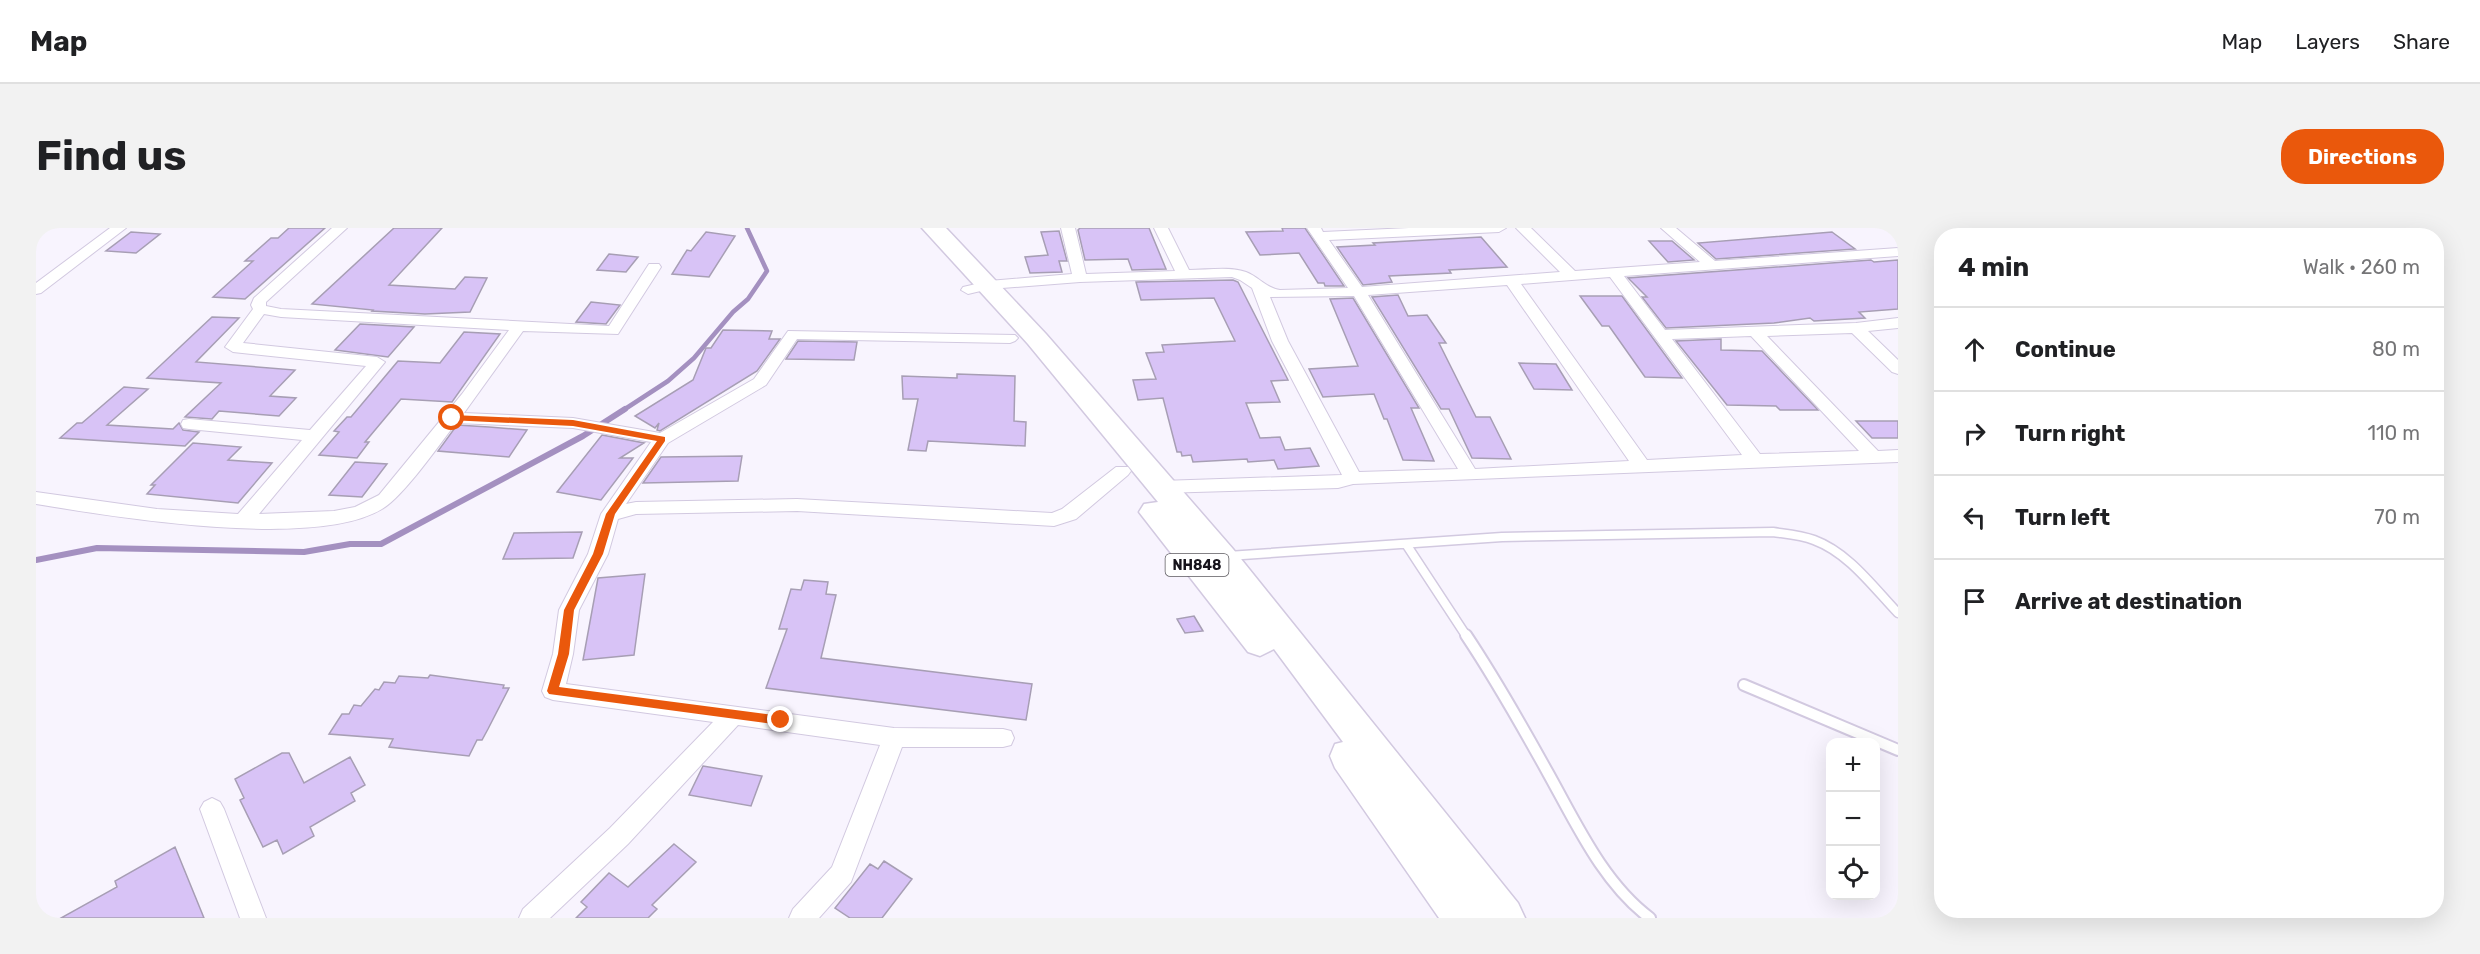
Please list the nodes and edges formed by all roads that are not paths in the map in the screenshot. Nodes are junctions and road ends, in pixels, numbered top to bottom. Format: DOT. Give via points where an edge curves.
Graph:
graph roads {
  1 [pos="118,228"];
  2 [pos="340,228"];
  3 [pos="909,228"];
  4 [pos="933,228"];
  5 [pos="1068,228"];
  6 [pos="1161,228"];
  7 [pos="1499,228"];
  8 [pos="1523,228"];
  9 [pos="1668,228"];
  10 [pos="1317,232"];
  11 [pos="1898,252"];
  12 [pos="1710,264"];
  13 [pos="654,267"];
  14 [pos="1613,272"];
  15 [pos="1184,274"];
  16 [pos="36,276"];
  17 [pos="52,276"];
  18 [pos="1572,276"];
  19 [pos="1080,278"];
  20 [pos="1511,280"];
  21 [pos="979,288"];
  22 [pos="1258,288"];
  23 [pos="36,290"];
  24 [pos="1358,291"];
  25 [pos="260,309"];
  26 [pos="1898,323"];
  27 [pos="519,326"];
  28 [pos="1856,328"];
  29 [pos="1755,332"];
  30 [pos="1660,335"];
  31 [pos="1010,338"];
  32 [pos="1898,369"];
  33 [pos="452,418"];
  34 [pos="189,424"];
  35 [pos="316,436"];
  36 [pos="662,439"];
  37 [pos="1898,456"];
  38 [pos="1874,457"];
  39 [pos="1755,460"];
  40 [pos="1641,465"];
  41 [pos="1122,471"];
  42 [pos="1470,475"];
  43 [pos="1353,478"];
  44 [pos="1161,487"];
  45 [pos="36,498"];
  46 [pos="610,514"];
  47 [pos="243,521"];
  48 [pos="1406,544"];
  49 [pos="1209,560"];
  50 [pos="1898,613"];
  51 [pos="1744,686"];
  52 [pos="734,714"];
  53 [pos="894,737"];
  54 [pos="1003,738"];
  55 [pos="1898,750"];
  56 [pos="212,809"];
  57 [pos="253,918"];
  58 [pos="532,918"];
  59 [pos="802,918"];
  60 [pos="1465,918"];
  61 [pos="1503,918"];
  62 [pos="1650,918"];
  1 -- 17 [label="street"];
  2 -- 25 [label="street" via="259,301"];
  3 -- 21 [label="highway, NH848"];
  4 -- 21 [label="highway, NH848"];
  5 -- 19 [label="street"];
  6 -- 15 [label="street"];
  7 -- 10 [label="street"];
  8 -- 18 [label="street"];
  9 -- 12 [label="street"];
  10 -- 24 [label="street"];
  11 -- 12 [label="street"];
  12 -- 14 [label="street"];
  13 -- 27 [label="street" via="613,331"];
  14 -- 18 [label="street"];
  14 -- 30 [label="street"];
  15 -- 19 [label="street"];
  15 -- 22 [label="street" via="1240,273"];
  16 -- 17 [label="street"];
  17 -- 23 [label="street"];
  18 -- 20 [label="street"];
  19 -- 21 [label="street"];
  20 -- 24 [label="street"];
  20 -- 40 [label="street"];
  21 -- 31 [label="highway, NH848"];
  21 -- 44 [label="highway, NH848" via="1037,339"];
  22 -- 24 [label="street" via="1277,294"];
  22 -- 43 [label="street" via="1280,341"];
  24 -- 42 [label="street"];
  25 -- 27 [label="street"];
  25 -- 35 [label="street" via="233,347 377,362"];
  26 -- 28 [label="street"];
  27 -- 33 [label="street"];
  28 -- 29 [label="street"];
  28 -- 32 [label="street"];
  29 -- 30 [label="street"];
  29 -- 38 [label="street"];
  30 -- 39 [label="street"];
  31 -- 36 [label="street" via="792,334 760,381"];
  31 -- 41 [label="highway, NH848"];
  33 -- 36 [label="street" via="573,423"];
  33 -- 47 [label="street" via="374,508 308,520"];
  34 -- 35 [label="street"];
  35 -- 47 [label="street"];
  36 -- 46 [label="street"];
  37 -- 38 [label="street"];
  38 -- 39 [label="street"];
  39 -- 40 [label="street"];
  40 -- 42 [label="street"];
  41 -- 46 [label="street" via="1069,514 1054,520 797,505 636,508"];
  41 -- 49 [label="highway, NH848"];
  42 -- 43 [label="street"];
  43 -- 44 [label="street" via="1338,482"];
  44 -- 49 [label="highway, NH848"];
  45 -- 47 [label="street" via="118,512"];
  46 -- 52 [label="street" via="598,554 569,610 553,691"];
  48 -- 49 [label="lane"];
  48 -- 50 [label="lane" via="1607,533 1783,533 1816,541 1835,551"];
  48 -- 62 [label="lane" via="1500,687 1586,841 1608,874"];
  49 -- 60 [label="highway, NH848"];
  49 -- 61 [label="highway, NH848"];
  51 -- 55 [label="lane"];
  52 -- 53 [label="street"];
  52 -- 58 [label="street" via="619,836"];
  53 -- 54 [label="street"];
  53 -- 59 [label="street" via="842,874"];
  56 -- 57 [label="street"];
}
